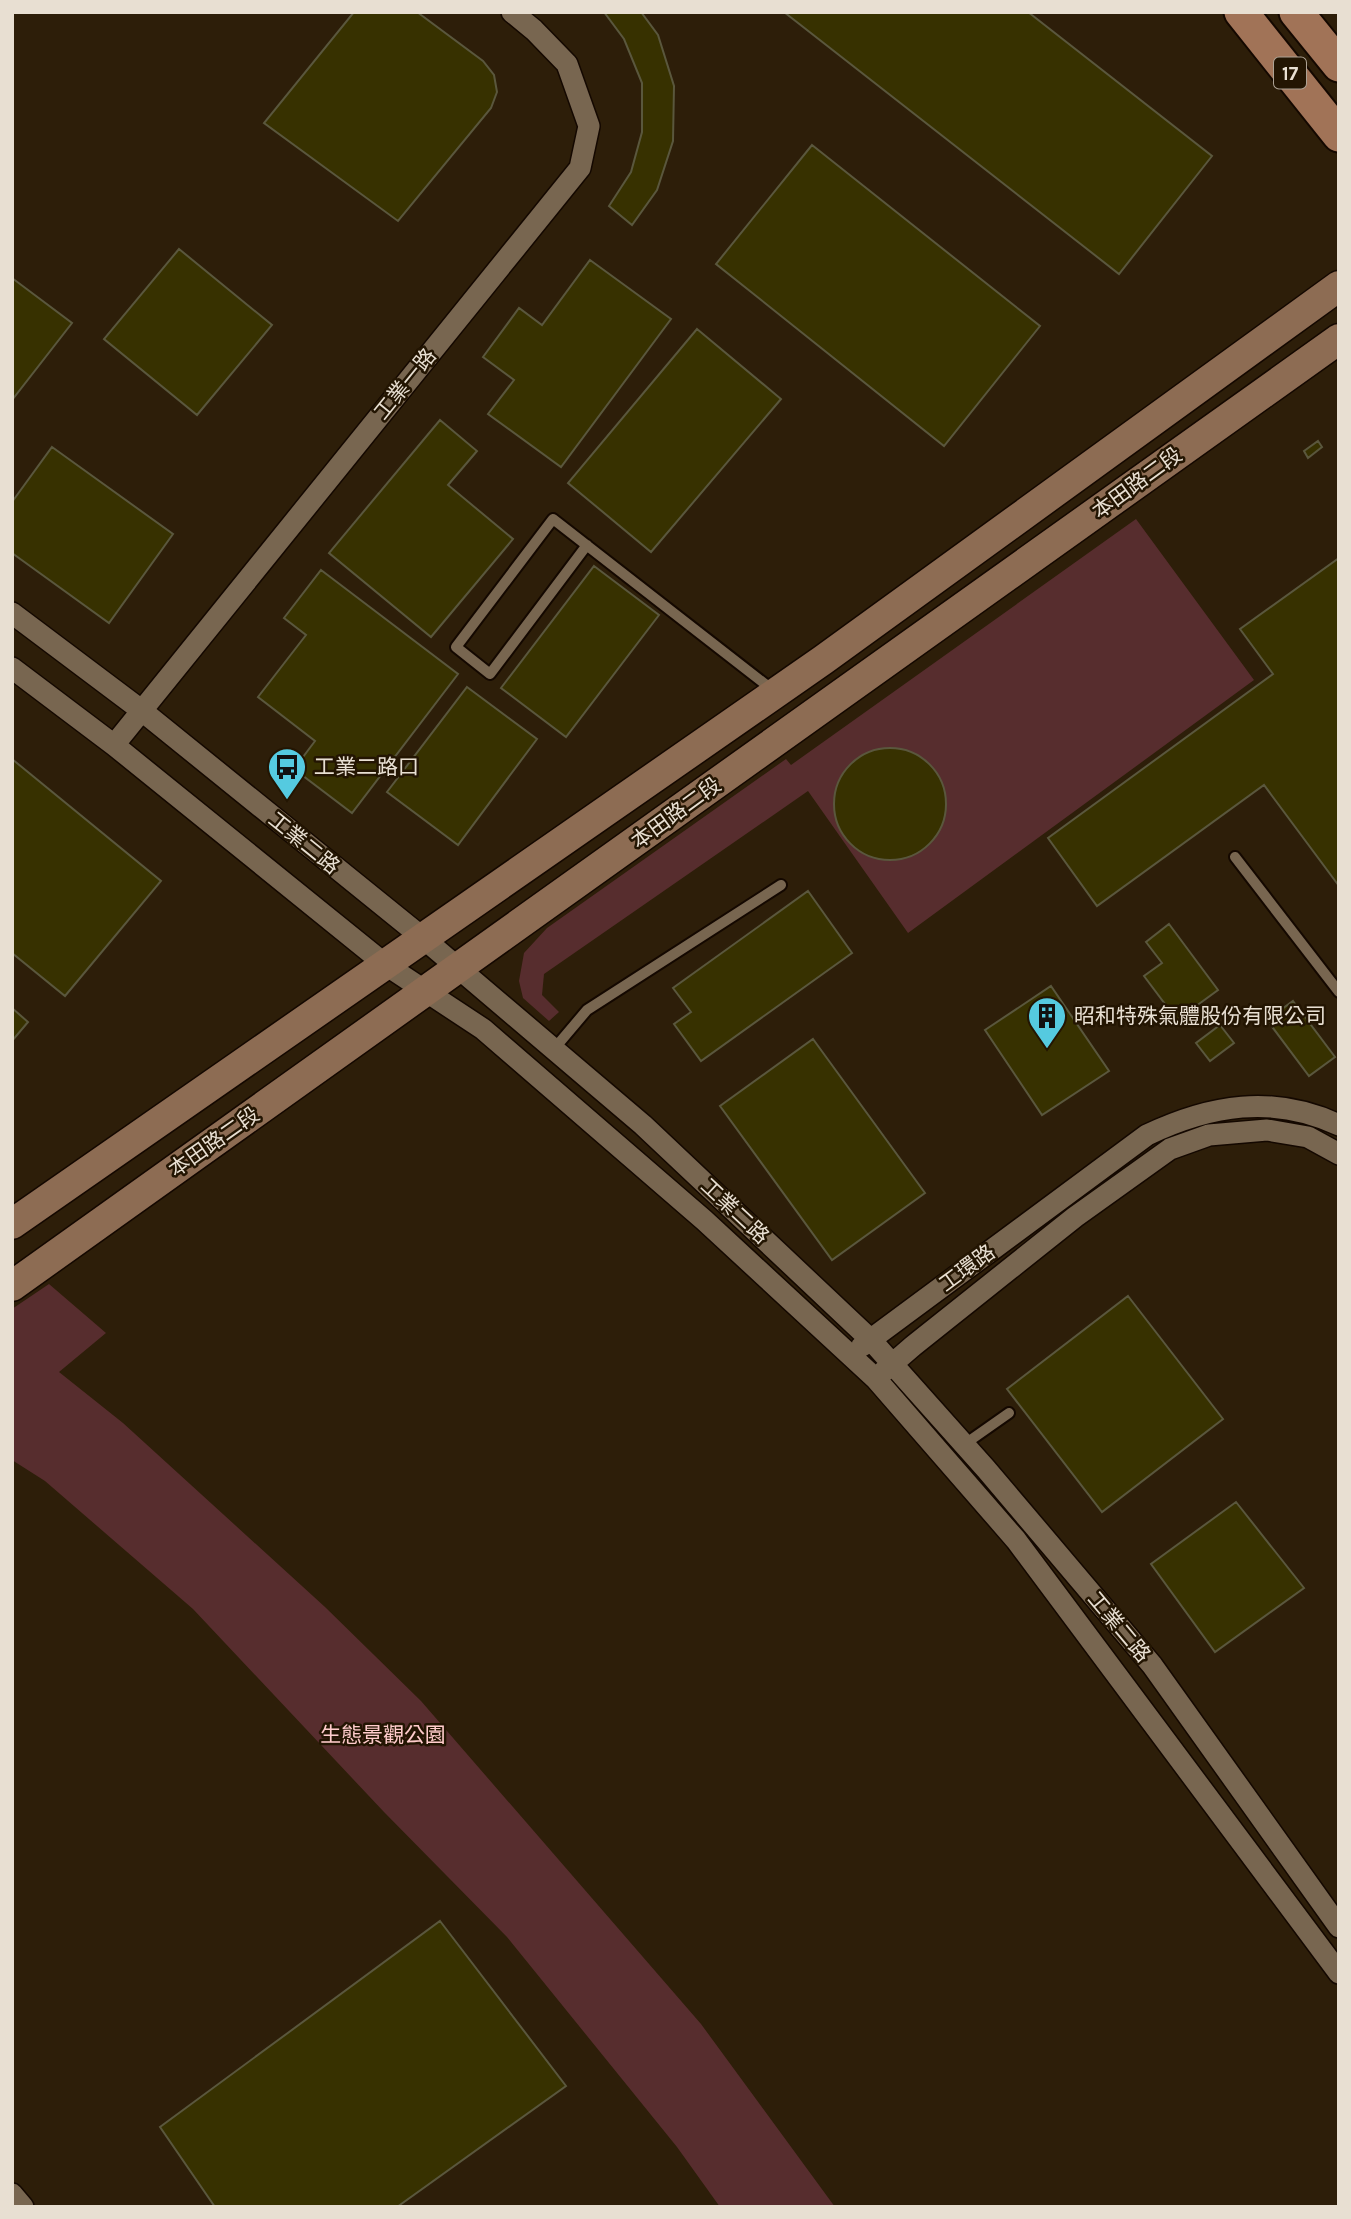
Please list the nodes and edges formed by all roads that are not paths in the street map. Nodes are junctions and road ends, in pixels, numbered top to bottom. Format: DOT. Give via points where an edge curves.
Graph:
graph roads {
  1 [pos="512,12"];
  2 [pos="1241,12"];
  3 [pos="1296,12"];
  4 [pos="1339,65"];
  5 [pos="1339,135"];
  6 [pos="1339,286"];
  7 [pos="1339,339"];
  8 [pos="587,545"];
  9 [pos="12,613"];
  10 [pos="12,668"];
  11 [pos="776,692"];
  12 [pos="141,710"];
  13 [pos="114,745"];
  14 [pos="1235,857"];
  15 [pos="781,885"];
  16 [pos="423,938"];
  17 [pos="386,965"];
  18 [pos="459,968"];
  19 [pos="426,991"];
  20 [pos="1339,992"];
  21 [pos="554,1049"];
  22 [pos="1339,1125"];
  23 [pos="1338,1151"];
  24 [pos="1084,1181"];
  25 [pos="719,1196"];
  26 [pos="1098,1200"];
  27 [pos="699,1215"];
  28 [pos="12,1224"];
  29 [pos="12,1286"];
  30 [pos="871,1340"];
  31 [pos="851,1355"];
  32 [pos="892,1364"];
  33 [pos="876,1378"];
  34 [pos="1009,1413"];
  35 [pos="964,1445"];
  36 [pos="945,1459"];
  37 [pos="1192,1721"];
  38 [pos="1163,1738"];
  39 [pos="1291,1860"];
  40 [pos="1266,1877"];
  41 [pos="1339,1927"];
  42 [pos="1337,1969"];
  1 -- 12 [label="street, 工業一路" via="567,64 589,126 580,168"];
  2 -- 5 [label="main road, 17"];
  3 -- 4 [label="main road, 17"];
  6 -- 11 [label="street, 本田路二段"];
  7 -- 18 [label="street, 本田路二段"];
  8 -- 8 [label="lane" via="553,519 456,648 490,674"];
  8 -- 11 [label="lane"];
  9 -- 12 [label="street, 工業二路"];
  10 -- 13 [label="street, 工業二路"];
  11 -- 16 [label="street, 本田路二段"];
  12 -- 13 [label="street, 工業一路"];
  12 -- 16 [label="street, 工業二路"];
  13 -- 17 [label="street, 工業二路"];
  14 -- 20 [label="lane"];
  15 -- 21 [label="lane" via="587,1010"];
  16 -- 17 [label="street, 本田路二段"];
  16 -- 18 [label="street, 工業二路"];
  17 -- 19 [label="street, 工業二路"];
  17 -- 28 [label="street, 本田路二段"];
  18 -- 19 [label="street, 本田路二段"];
  18 -- 21 [label="street, 工業二路"];
  19 -- 27 [label="street, 工業二路" via="483,1029"];
  19 -- 29 [label="street, 本田路二段"];
  21 -- 25 [label="street, 工業二路"];
  22 -- 24 [label="street, 工環路" via="1319,1115 1289,1110 1217,1109 1147,1135"];
  23 -- 26 [label="street, 工環路" via="1308,1137 1267,1130 1209,1135 1170,1149"];
  24 -- 26 [label="street"];
  24 -- 30 [label="street, 工環路"];
  25 -- 27 [label="street"];
  25 -- 30 [label="street, 工業二路"];
  26 -- 32 [label="street, 工環路"];
  27 -- 31 [label="street, 工業二路"];
  30 -- 31 [label="street, 工環路"];
  30 -- 32 [label="street, 工業二路"];
  31 -- 33 [label="street, 工業二路"];
  32 -- 33 [label="street, 工環路"];
  32 -- 35 [label="street, 工業二路"];
  33 -- 36 [label="street, 工業二路"];
  34 -- 35 [label="lane"];
  35 -- 36 [label="lane"];
  35 -- 37 [label="street, 工業二路" via="1152,1665"];
  36 -- 38 [label="street, 工業二路" via="1016,1540"];
  37 -- 38 [label="street"];
  37 -- 39 [label="street, 工業二路"];
  38 -- 40 [label="street, 工業二路"];
  39 -- 40 [label="street"];
  39 -- 41 [label="street, 工業二路"];
  40 -- 42 [label="street, 工業二路"];
}
